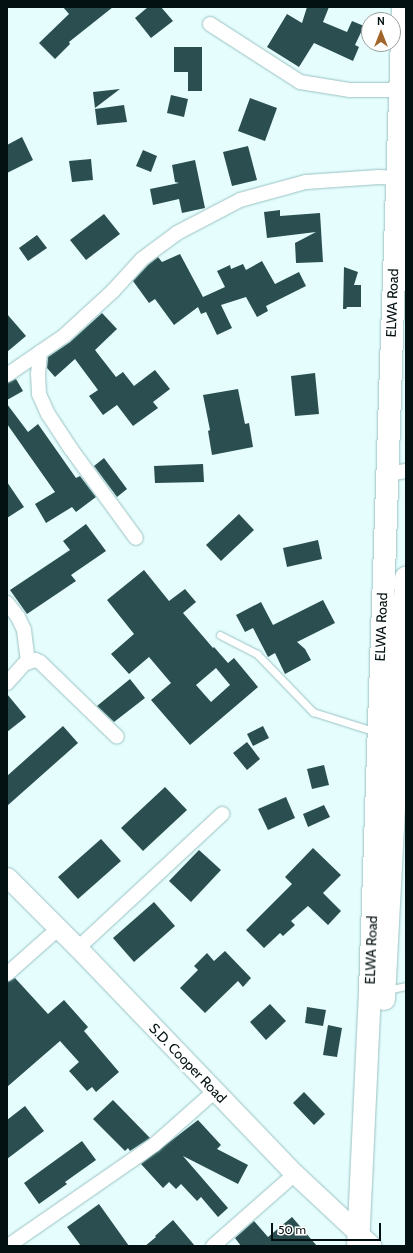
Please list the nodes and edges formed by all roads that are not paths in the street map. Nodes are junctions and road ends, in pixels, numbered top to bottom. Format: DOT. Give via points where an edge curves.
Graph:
graph roads {
  1 [pos="403,7"];
  2 [pos="210,24"];
  3 [pos="400,90"];
  4 [pos="397,178"];
  5 [pos="40,352"];
  6 [pos="7,375"];
  7 [pos="396,472"];
  8 [pos="136,538"];
  9 [pos="406,578"];
  10 [pos="7,603"];
  11 [pos="220,635"];
  12 [pos="28,661"];
  13 [pos="7,683"];
  14 [pos="377,732"];
  15 [pos="117,737"];
  16 [pos="222,814"];
  17 [pos="7,877"];
  18 [pos="59,928"];
  19 [pos="78,948"];
  20 [pos="7,974"];
  21 [pos="406,986"];
  22 [pos="385,990"];
  23 [pos="215,1091"];
  24 [pos="295,1174"];
  25 [pos="365,1243"];
  26 [pos="8,1246"];
  27 [pos="213,1246"];
  1 -- 3 [label="main road, ELWA Road"];
  2 -- 3 [label="street" via="300,82 350,90"];
  3 -- 4 [label="main road, ELWA Road"];
  4 -- 5 [label="street" via="306,182 240,200 177,233 142,259 113,291 64,336"];
  4 -- 7 [label="main road, ELWA Road"];
  5 -- 6 [label="street"];
  5 -- 8 [label="street" via="39,394 48,414"];
  7 -- 14 [label="main road, ELWA Road"];
  9 -- 22 [label="main road, ELWA Road"];
  10 -- 12 [label="street" via="24,630"];
  11 -- 14 [label="lane" via="257,654 314,712"];
  12 -- 13 [label="street"];
  12 -- 15 [label="street" via="40,662"];
  14 -- 25 [label="main road, ELWA Road"];
  16 -- 19 [label="street"];
  17 -- 18 [label="street, S.D. Cooper Road"];
  18 -- 19 [label="street, S.D. Cooper Road"];
  18 -- 20 [label="street"];
  19 -- 23 [label="street, S.D. Cooper Road"];
  21 -- 22 [label="lane"];
  22 -- 25 [label="main road, ELWA Road"];
  23 -- 24 [label="street, S.D. Cooper Road"];
  23 -- 26 [label="street" via="154,1145"];
  24 -- 25 [label="street, S.D. Cooper Road"];
  24 -- 27 [label="street"];
}
